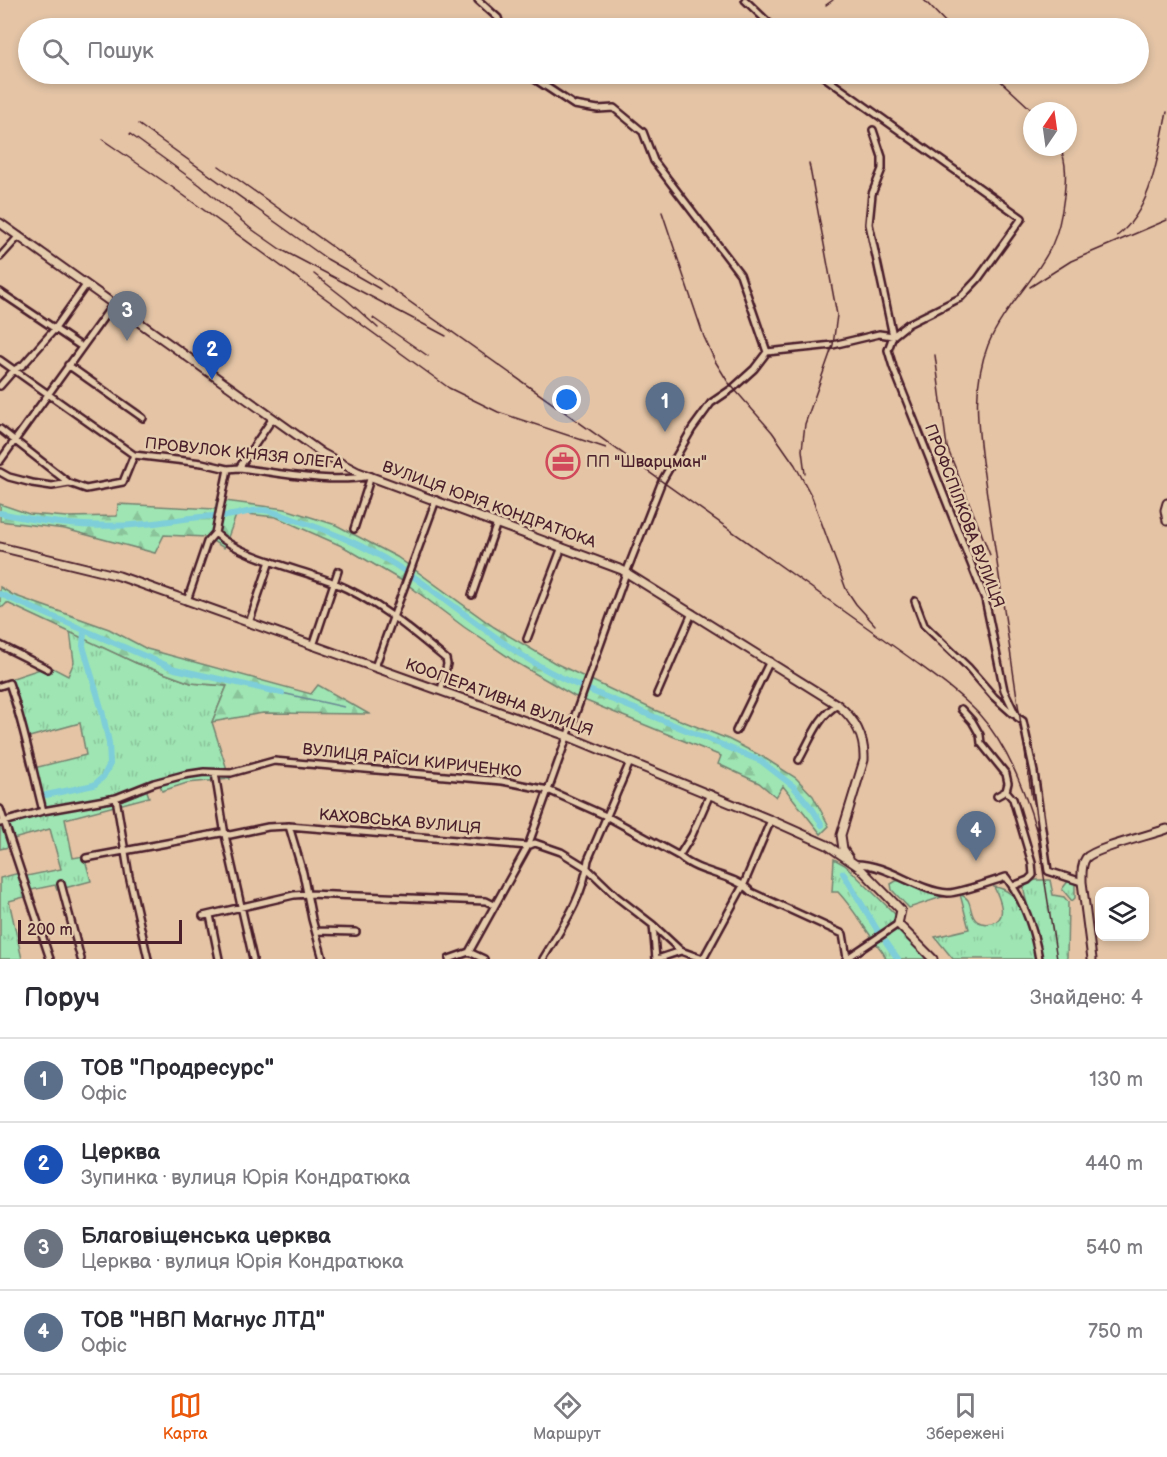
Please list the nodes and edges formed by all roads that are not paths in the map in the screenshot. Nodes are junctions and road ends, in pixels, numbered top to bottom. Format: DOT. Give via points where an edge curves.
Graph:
graph roads {
  1 [pos="478,0"];
  2 [pos="745,0"];
  3 [pos="498,18"];
  4 [pos="764,18"];
  5 [pos="542,84"];
  6 [pos="834,84"];
  7 [pos="873,130"];
  8 [pos="0,223"];
  9 [pos="19,236"];
  10 [pos="0,257"];
  11 [pos="86,285"];
  12 [pos="0,292"];
  13 [pos="114,303"];
  14 [pos="54,330"];
  15 [pos="893,336"];
  16 [pos="82,347"];
  17 [pos="767,352"];
  18 [pos="0,360"];
  19 [pos="68,365"];
  20 [pos="14,370"];
  21 [pos="0,386"];
  22 [pos="47,394"];
  23 [pos="143,418"];
  24 [pos="273,418"];
  25 [pos="0,429"];
  26 [pos="14,440"];
  27 [pos="134,455"];
  28 [pos="0,461"];
  29 [pos="239,468"];
  30 [pos="228,469"];
  31 [pos="0,472"];
  32 [pos="371,476"];
  33 [pos="69,483"];
  34 [pos="436,500"];
  35 [pos="1167,503"];
  36 [pos="1167,521"];
  37 [pos="497,523"];
  38 [pos="354,529"];
  39 [pos="215,533"];
  40 [pos="562,547"];
  41 [pos="0,548"];
  42 [pos="270,561"];
  43 [pos="338,571"];
  44 [pos="626,573"];
  45 [pos="334,583"];
  46 [pos="472,595"];
  47 [pos="187,601"];
  48 [pos="915,601"];
  49 [pos="692,613"];
  50 [pos="394,615"];
  51 [pos="249,623"];
  52 [pos="527,639"];
  53 [pos="0,645"];
  54 [pos="313,646"];
  55 [pos="770,661"];
  56 [pos="375,668"];
  57 [pos="48,669"];
  58 [pos="0,686"];
  59 [pos="441,690"];
  60 [pos="657,694"];
  61 [pos="838,705"];
  62 [pos="961,709"];
  63 [pos="1017,717"];
  64 [pos="736,731"];
  65 [pos="567,736"];
  66 [pos="799,760"];
  67 [pos="630,762"];
  68 [pos="215,773"];
  69 [pos="548,790"];
  70 [pos="1006,791"];
  71 [pos="710,794"];
  72 [pos="997,796"];
  73 [pos="116,798"];
  74 [pos="0,809"];
  75 [pos="43,811"];
  76 [pos="606,816"];
  77 [pos="771,820"];
  78 [pos="2,823"];
  79 [pos="290,826"];
  80 [pos="1167,829"];
  81 [pos="225,835"];
  82 [pos="841,835"];
  83 [pos="827,845"];
  84 [pos="528,846"];
  85 [pos="126,850"];
  86 [pos="679,856"];
  87 [pos="86,858"];
  88 [pos="849,858"];
  89 [pos="856,864"];
  90 [pos="587,868"];
  91 [pos="1082,882"];
  92 [pos="61,884"];
  93 [pos="744,884"];
  94 [pos="1013,886"];
  95 [pos="308,894"];
  96 [pos="494,905"];
  97 [pos="242,907"];
  98 [pos="898,924"];
  99 [pos="653,925"];
  100 [pos="316,930"];
  101 [pos="356,932"];
  102 [pos="681,951"];
  103 [pos="469,952"];
  104 [pos="846,958"];
  105 [pos="50,959"];
  106 [pos="81,959"];
  107 [pos="148,959"];
  108 [pos="219,959"];
  109 [pos="253,959"];
  110 [pos="323,959"];
  111 [pos="449,959"];
  112 [pos="484,959"];
  113 [pos="543,959"];
  114 [pos="656,959"];
  115 [pos="703,959"];
  116 [pos="933,959"];
  117 [pos="1039,959"];
  118 [pos="1092,959"];
  1 -- 3 [label="street"];
  2 -- 4 [label="street"];
  5 -- 17 [label="street" via="574,105 614,108 643,132 654,161 740,274"];
  6 -- 15 [label="street" via="1022,218 960,298 908,324"];
  7 -- 15 [label="street, ПРОФСПІЛКОВА ВУЛИЦЯ" via="882,169 872,194 869,224"];
  8 -- 9 [label="street, ВУЛИЦЯ ЮРІЯ КОНДРАТЮКА"];
  9 -- 10 [label="street"];
  9 -- 11 [label="street, ВУЛИЦЯ ЮРІЯ КОНДРАТЮКА"];
  11 -- 13 [label="street, ВУЛИЦЯ ЮРІЯ КОНДРАТЮКА"];
  11 -- 14 [label="street"];
  12 -- 14 [label="street"];
  13 -- 16 [label="street"];
  13 -- 24 [label="street, ВУЛИЦЯ ЮРІЯ КОНДРАТЮКА"];
  14 -- 16 [label="street"];
  14 -- 20 [label="street"];
  15 -- 17 [label="street" via="879,334 833,345"];
  15 -- 63 [label="street, ПРОФСПІЛКОВА ВУЛИЦЯ" via="888,350 893,367 985,599 1004,690"];
  16 -- 19 [label="street"];
  17 -- 44 [label="street" via="740,382 711,403 692,429 662,481"];
  18 -- 20 [label="street, ПРОВУЛОК КНЯЗЯ ОЛЕГА"];
  19 -- 22 [label="street"];
  19 -- 23 [label="street"];
  20 -- 21 [label="street"];
  20 -- 22 [label="street, ПРОВУЛОК КНЯЗЯ ОЛЕГА"];
  22 -- 26 [label="street"];
  22 -- 27 [label="street, ПРОВУЛОК КНЯЗЯ ОЛЕГА"];
  24 -- 29 [label="street"];
  24 -- 32 [label="street, ВУЛИЦЯ ЮРІЯ КОНДРАТЮКА" via="322,453"];
  25 -- 26 [label="street"];
  26 -- 28 [label="street"];
  26 -- 33 [label="street"];
  27 -- 30 [label="street, ПРОВУЛОК КНЯЗЯ ОЛЕГА"];
  27 -- 33 [label="street" via="123,482 86,489"];
  29 -- 30 [label="street, ПРОВУЛОК КНЯЗЯ ОЛЕГА"];
  29 -- 32 [label="street, ПРОВУЛОК КНЯЗЯ ОЛЕГА" via="334,479"];
  30 -- 39 [label="street"];
  31 -- 33 [label="street" via="32,483"];
  32 -- 34 [label="street, ВУЛИЦЯ ЮРІЯ КОНДРАТЮКА"];
  32 -- 38 [label="street"];
  34 -- 37 [label="street, ВУЛИЦЯ ЮРІЯ КОНДРАТЮКА"];
  34 -- 50 [label="street"];
  35 -- 36 [label="street"];
  37 -- 40 [label="street, ВУЛИЦЯ ЮРІЯ КОНДРАТЮКА"];
  37 -- 46 [label="street"];
  39 -- 42 [label="street" via="224,541"];
  39 -- 47 [label="street" via="207,542"];
  40 -- 44 [label="street, ВУЛИЦЯ ЮРІЯ КОНДРАТЮКА"];
  40 -- 52 [label="street"];
  41 -- 47 [label="street, КООПЕРАТИВНА ВУЛИЦЯ" via="119,576"];
  42 -- 45 [label="street"];
  42 -- 51 [label="street"];
  43 -- 45 [label="street"];
  44 -- 49 [label="street, ВУЛИЦЯ ЮРІЯ КОНДРАТЮКА"];
  44 -- 65 [label="street"];
  45 -- 50 [label="street"];
  45 -- 54 [label="street"];
  47 -- 51 [label="street, КООПЕРАТИВНА ВУЛИЦЯ"];
  48 -- 63 [label="street" via="924,625"];
  49 -- 55 [label="street, ВУЛИЦЯ ЮРІЯ КОНДРАТЮКА"];
  49 -- 60 [label="street"];
  50 -- 56 [label="street"];
  50 -- 59 [label="street" via="446,659"];
  51 -- 54 [label="street, КООПЕРАТИВНА ВУЛИЦЯ"];
  53 -- 57 [label="street"];
  54 -- 56 [label="street, КООПЕРАТИВНА ВУЛИЦЯ"];
  55 -- 61 [label="street, ВУЛИЦЯ ЮРІЯ КОНДРАТЮКА"];
  55 -- 64 [label="street"];
  56 -- 59 [label="street, КООПЕРАТИВНА ВУЛИЦЯ"];
  58 -- 75 [label="street" via="9,683 21,717"];
  59 -- 65 [label="street, КООПЕРАТИВНА ВУЛИЦЯ"];
  61 -- 66 [label="street" via="825,716"];
  61 -- 82 [label="street, ВУЛИЦЯ ЮРІЯ КОНДРАТЮКА" via="859,729 864,752"];
  62 -- 70 [label="street" via="1006,774"];
  63 -- 91 [label="street, ПРОФСПІЛКОВА ВУЛИЦЯ" via="1023,721 1034,772 1048,871"];
  65 -- 67 [label="street, КООПЕРАТИВНА ВУЛИЦЯ"];
  65 -- 69 [label="street"];
  67 -- 71 [label="street, КООПЕРАТИВНА ВУЛИЦЯ"];
  67 -- 76 [label="street"];
  68 -- 69 [label="street, ВУЛИЦЯ РАЇСИ КИРИЧЕНКО" via="231,773 274,761 502,781"];
  68 -- 73 [label="street, ВУЛИЦЯ РАЇСИ КИРИЧЕНКО" via="184,775"];
  68 -- 81 [label="street"];
  69 -- 76 [label="street, ВУЛИЦЯ РАЇСИ КИРИЧЕНКО"];
  69 -- 84 [label="street"];
  70 -- 72 [label="street"];
  70 -- 94 [label="street" via="1013,799 1033,875"];
  71 -- 77 [label="street, КООПЕРАТИВНА ВУЛИЦЯ"];
  71 -- 86 [label="street"];
  73 -- 75 [label="street, ВУЛИЦЯ РАЇСИ КИРИЧЕНКО"];
  73 -- 85 [label="street"];
  74 -- 78 [label="street"];
  75 -- 78 [label="street, ВУЛИЦЯ РАЇСИ КИРИЧЕНКО"];
  76 -- 86 [label="street, ВУЛИЦЯ РАЇСИ КИРИЧЕНКО"];
  76 -- 90 [label="street"];
  77 -- 83 [label="street, КООПЕРАТИВНА ВУЛИЦЯ"];
  77 -- 93 [label="street"];
  78 -- 105 [label="street"];
  79 -- 81 [label="street, КАХОВСЬКА ВУЛИЦЯ"];
  79 -- 84 [label="street, КАХОВСЬКА ВУЛИЦЯ"];
  79 -- 95 [label="street"];
  80 -- 91 [label="street" via="1093,853 1083,864"];
  81 -- 85 [label="street, КАХОВСЬКА ВУЛИЦЯ"];
  81 -- 97 [label="street"];
  82 -- 83 [label="street"];
  82 -- 88 [label="street"];
  83 -- 88 [label="street, КООПЕРАТИВНА ВУЛИЦЯ"];
  84 -- 90 [label="street, КАХОВСЬКА ВУЛИЦЯ" via="535,843 561,852"];
  84 -- 96 [label="street"];
  85 -- 87 [label="street, КАХОВСЬКА ВУЛИЦЯ"];
  85 -- 107 [label="street"];
  86 -- 93 [label="street, ВУЛИЦЯ РАЇСИ КИРИЧЕНКО" via="711,874"];
  88 -- 89 [label="street, КООПЕРАТИВНА ВУЛИЦЯ"];
  89 -- 94 [label="street" via="868,864 949,893 1006,877"];
  89 -- 98 [label="street, КООПЕРАТИВНА ВУЛИЦЯ" via="901,910"];
  90 -- 99 [label="street, КАХОВСЬКА ВУЛИЦЯ"];
  90 -- 113 [label="street" via="576,904"];
  91 -- 118 [label="street"];
  92 -- 106 [label="street"];
  93 -- 104 [label="street, ВУЛИЦЯ РАЇСИ КИРИЧЕНКО" via="751,892 843,934"];
  93 -- 115 [label="street"];
  94 -- 117 [label="street" via="1028,914"];
  95 -- 96 [label="street" via="486,901"];
  95 -- 97 [label="street"];
  95 -- 100 [label="street"];
  96 -- 103 [label="street"];
  97 -- 108 [label="street" via="207,916"];
  97 -- 109 [label="street"];
  98 -- 104 [label="street"];
  98 -- 116 [label="street, КООПЕРАТИВНА ВУЛИЦЯ"];
  99 -- 102 [label="street, КАХОВСЬКА ВУЛИЦЯ"];
  99 -- 114 [label="street"];
  100 -- 101 [label="street"];
  100 -- 110 [label="street"];
  102 -- 114 [label="street"];
  102 -- 115 [label="street"];
  103 -- 111 [label="street"];
  103 -- 112 [label="street"];
}
